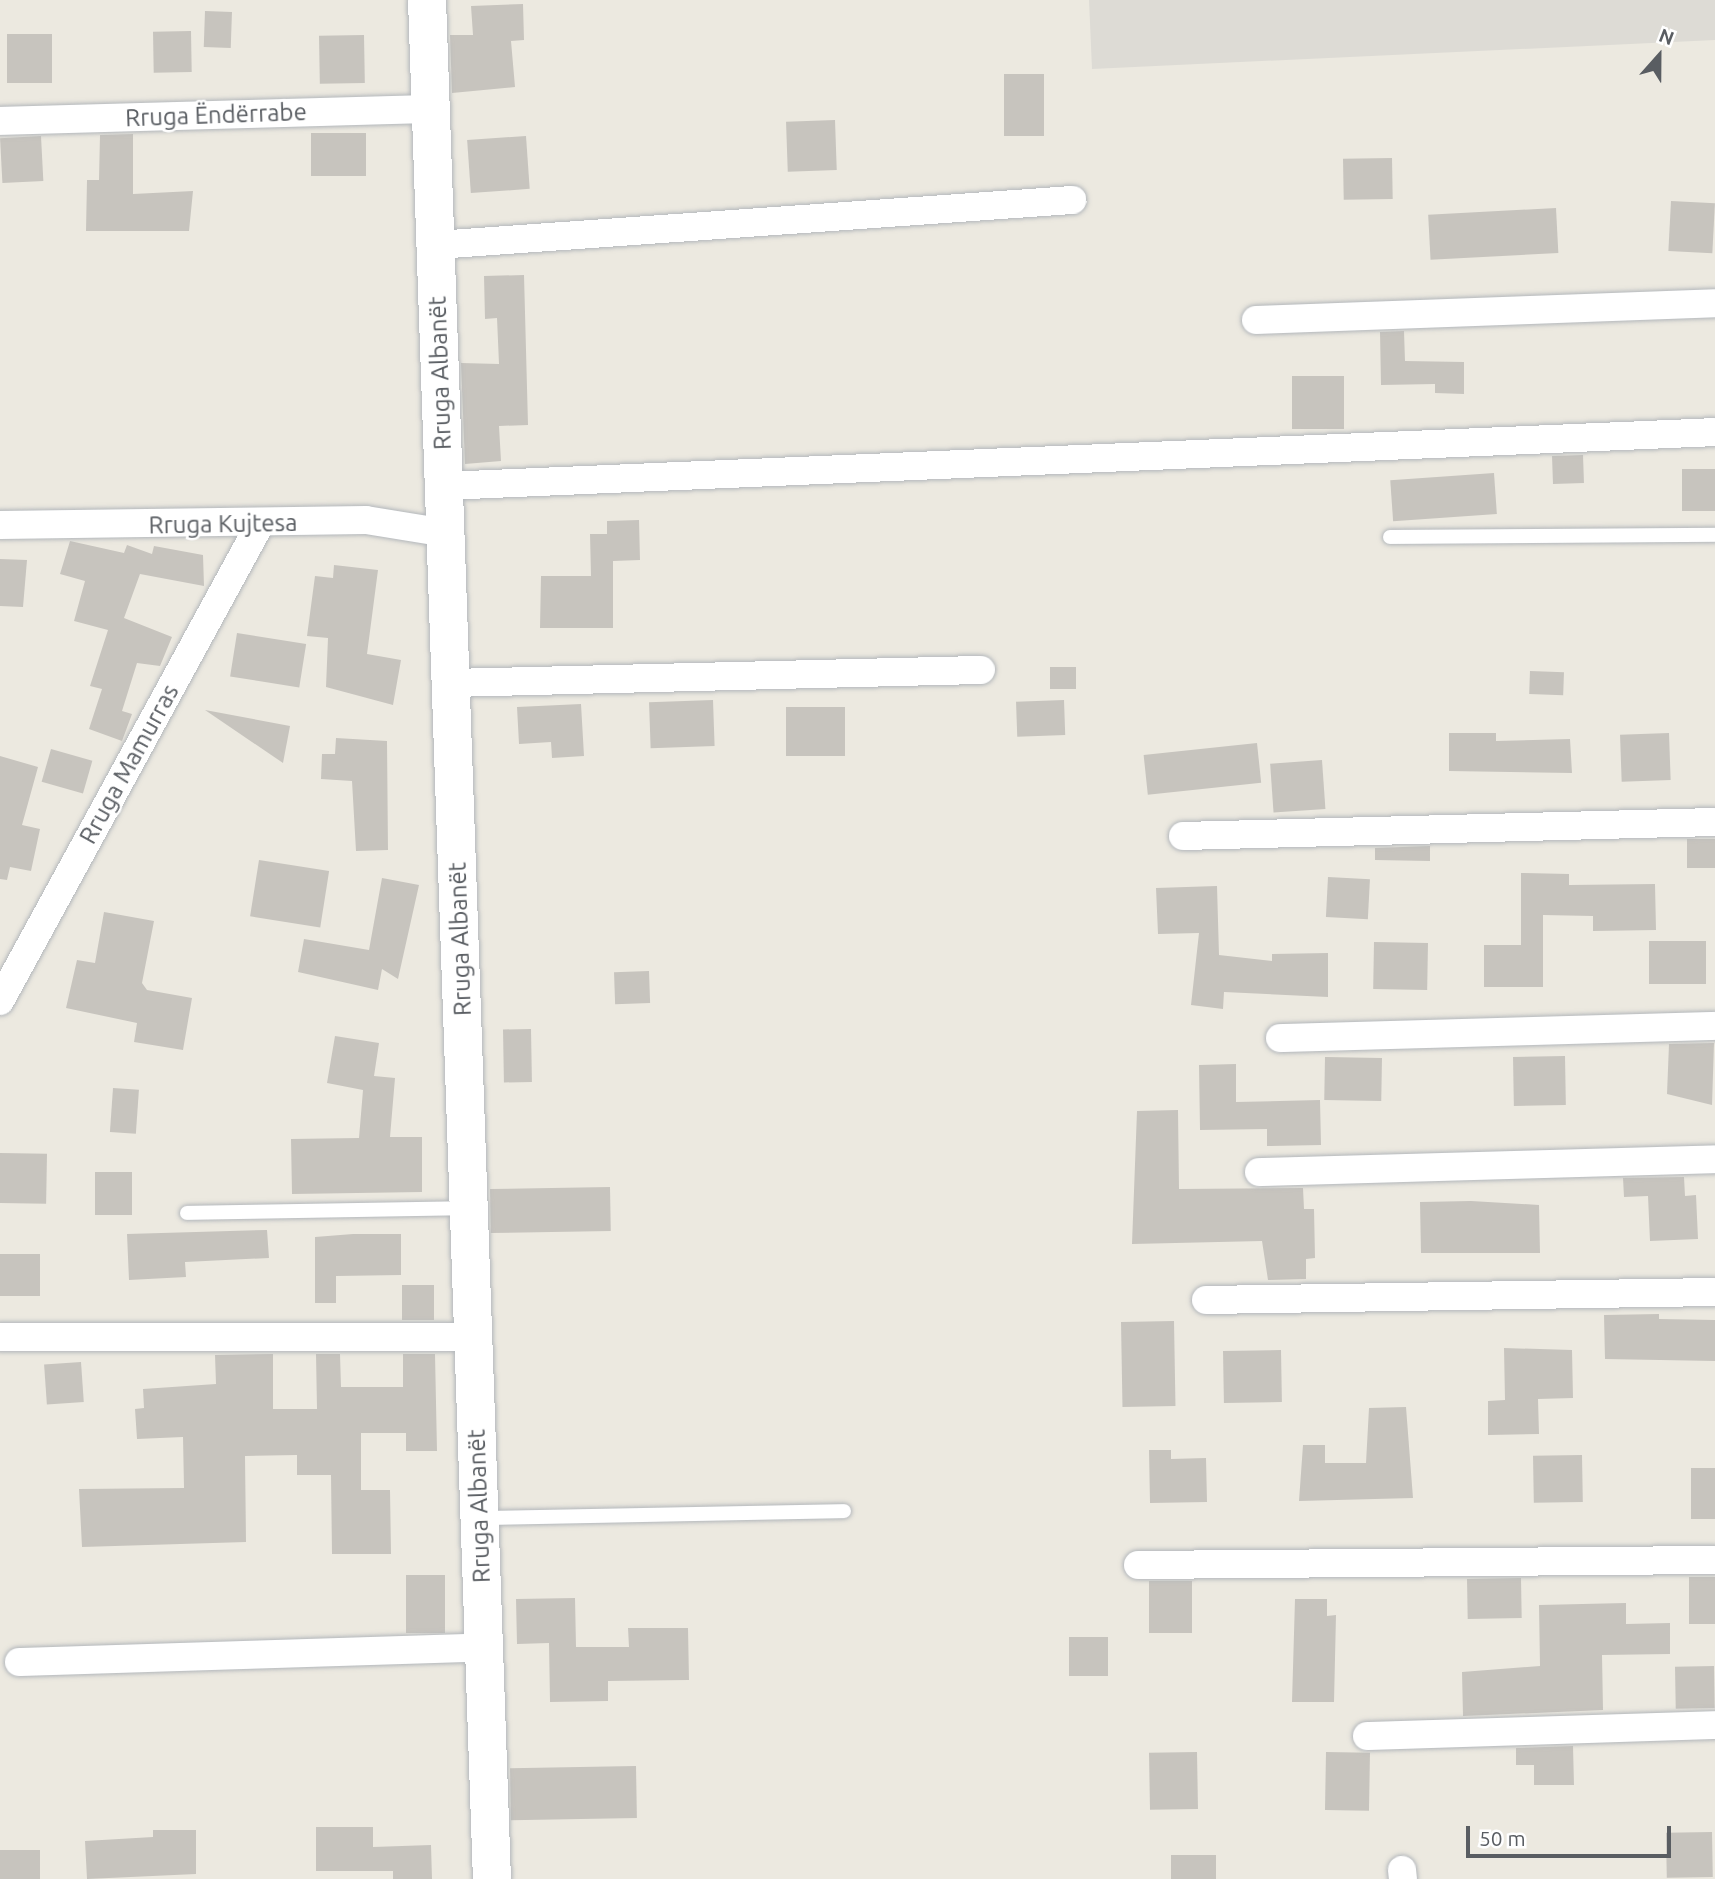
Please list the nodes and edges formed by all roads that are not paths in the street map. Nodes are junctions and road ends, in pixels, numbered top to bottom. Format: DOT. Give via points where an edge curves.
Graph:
graph roads {
  1 [pos="427,0"];
  2 [pos="432,109"];
  3 [pos="0,121"];
  4 [pos="1072,200"];
  5 [pos="436,245"];
  6 [pos="1715,303"];
  7 [pos="1256,320"];
  8 [pos="1715,432"];
  9 [pos="444,486"];
  10 [pos="0,525"];
  11 [pos="259,526"];
  12 [pos="446,533"];
  13 [pos="1715,535"];
  14 [pos="1390,537"];
  15 [pos="981,670"];
  16 [pos="451,683"];
  17 [pos="1715,822"];
  18 [pos="1183,836"];
  19 [pos="0,1001"];
  20 [pos="1715,1026"];
  21 [pos="1280,1038"];
  22 [pos="1715,1159"];
  23 [pos="1259,1172"];
  24 [pos="469,1208"];
  25 [pos="187,1213"];
  26 [pos="1715,1292"];
  27 [pos="1206,1300"];
  28 [pos="0,1337"];
  29 [pos="474,1337"];
  30 [pos="844,1511"];
  31 [pos="480,1518"];
  32 [pos="1715,1560"];
  33 [pos="1138,1564"];
  34 [pos="484,1647"];
  35 [pos="19,1662"];
  36 [pos="1715,1725"];
  37 [pos="1367,1735"];
  38 [pos="492,1879"];
  1 -- 2 [label="street, Rruga Albanët"];
  2 -- 3 [label="street, Rruga Ëndërrabe"];
  2 -- 5 [label="street, Rruga Albanët"];
  4 -- 5 [label="street"];
  5 -- 9 [label="street, Rruga Albanët"];
  6 -- 7 [label="street"];
  8 -- 9 [label="street"];
  9 -- 12 [label="street, Rruga Albanët"];
  10 -- 11 [label="street, Rruga Kujtesa"];
  11 -- 12 [label="street, Rruga Kujtesa" via="366,520"];
  11 -- 19 [label="street, Rruga Mamurras"];
  12 -- 16 [label="street, Rruga Albanët"];
  13 -- 14 [label="lane"];
  15 -- 16 [label="street"];
  16 -- 24 [label="street, Rruga Albanët"];
  17 -- 18 [label="street"];
  20 -- 21 [label="street"];
  22 -- 23 [label="street"];
  24 -- 25 [label="lane"];
  24 -- 29 [label="street, Rruga Albanët"];
  26 -- 27 [label="street"];
  28 -- 29 [label="street"];
  29 -- 31 [label="street, Rruga Albanët"];
  30 -- 31 [label="lane"];
  31 -- 34 [label="street, Rruga Albanët"];
  32 -- 33 [label="street"];
  34 -- 35 [label="street"];
  34 -- 38 [label="street, Rruga Albanët"];
  36 -- 37 [label="street"];
}
